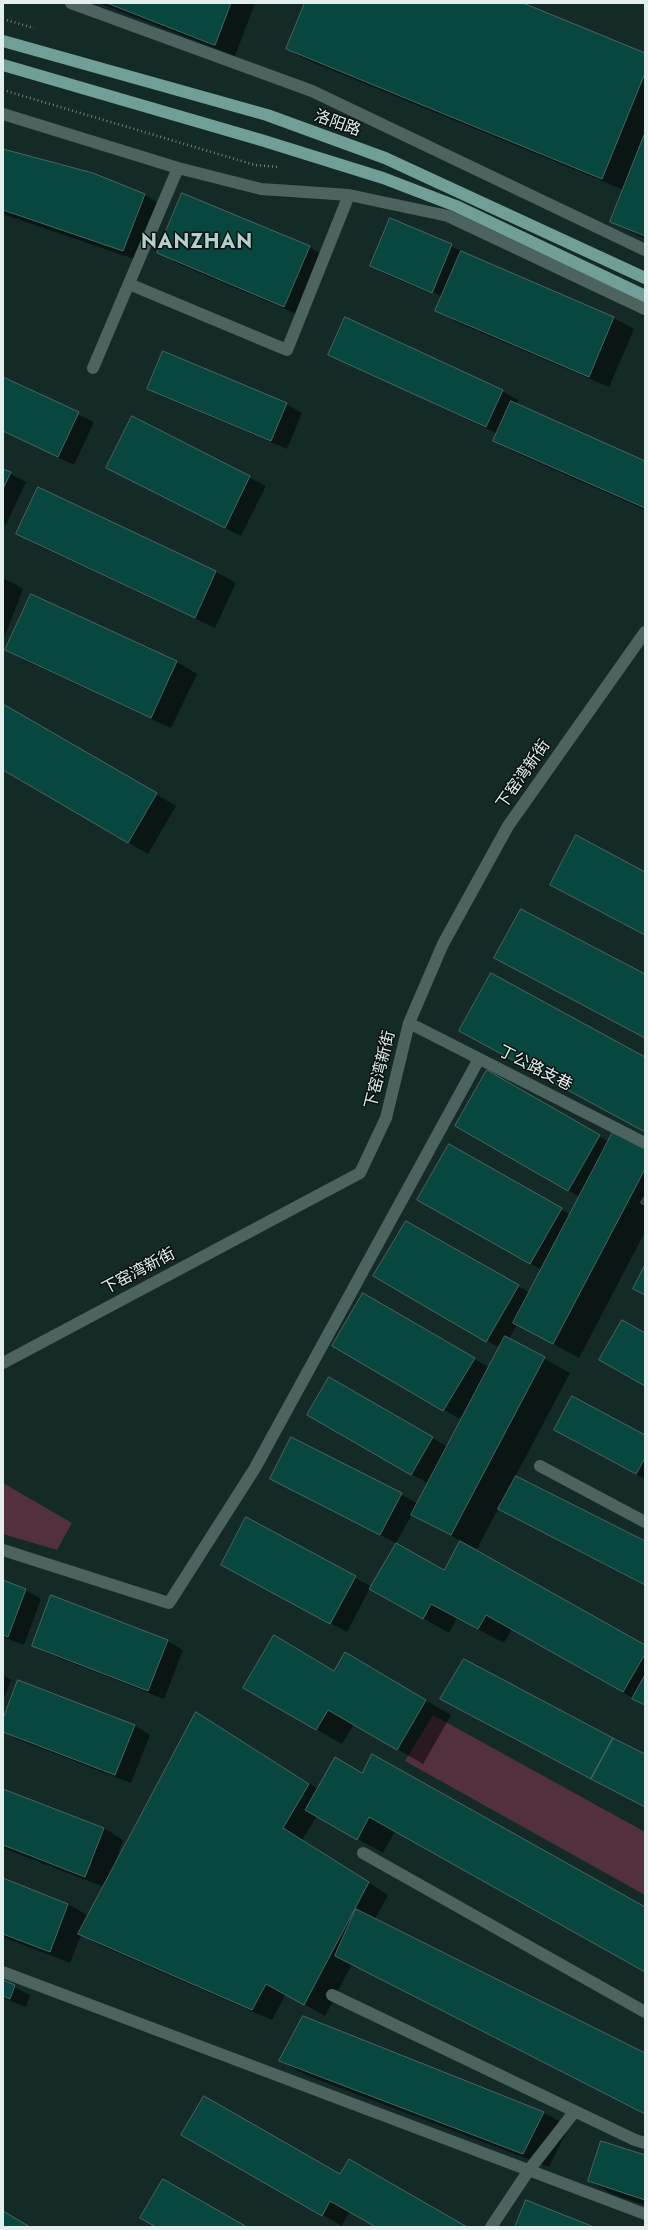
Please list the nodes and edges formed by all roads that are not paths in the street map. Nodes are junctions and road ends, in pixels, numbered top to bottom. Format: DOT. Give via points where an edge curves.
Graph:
graph roads {
  1 [pos="71,3"];
  2 [pos="3,41"];
  3 [pos="3,65"];
  4 [pos="3,114"];
  5 [pos="178,168"];
  6 [pos="349,195"];
  7 [pos="645,250"];
  8 [pos="645,278"];
  9 [pos="129,284"];
  10 [pos="645,296"];
  11 [pos="645,309"];
  12 [pos="92,368"];
  13 [pos="645,632"];
  14 [pos="410,1023"];
  15 [pos="479,1059"];
  16 [pos="645,1143"];
  17 [pos="3,1363"];
  18 [pos="540,1466"];
  19 [pos="645,1522"];
  20 [pos="3,1550"];
  21 [pos="363,1853"];
  22 [pos="3,1972"];
  23 [pos="332,1995"];
  24 [pos="645,2012"];
  25 [pos="575,2111"];
  26 [pos="645,2143"];
  27 [pos="529,2170"];
  28 [pos="645,2214"];
  29 [pos="491,2227"];
  1 -- 7 [label="street, 洛阳路" via="312,91"];
  2 -- 8 [label="main road, 洛阳路" via="267,115 385,158"];
  3 -- 10 [label="main road" via="383,178 456,206"];
  4 -- 5 [label="street"];
  5 -- 6 [label="street" via="261,189"];
  5 -- 9 [label="street"];
  6 -- 9 [label="street" via="287,350"];
  6 -- 11 [label="street" via="448,216"];
  9 -- 12 [label="street"];
  13 -- 14 [label="street, 下窑湾新街" via="508,826 443,944"];
  14 -- 15 [label="street, 丁公路支巷"];
  14 -- 17 [label="street, 下窑湾新街" via="386,1118 360,1173"];
  15 -- 16 [label="street, 丁公路支巷"];
  15 -- 20 [label="street" via="255,1468 169,1603"];
  18 -- 19 [label="street"];
  21 -- 24 [label="street"];
  22 -- 27 [label="street"];
  23 -- 25 [label="street"];
  25 -- 26 [label="street"];
  25 -- 27 [label="street"];
  27 -- 28 [label="street"];
  27 -- 29 [label="street"];
}
